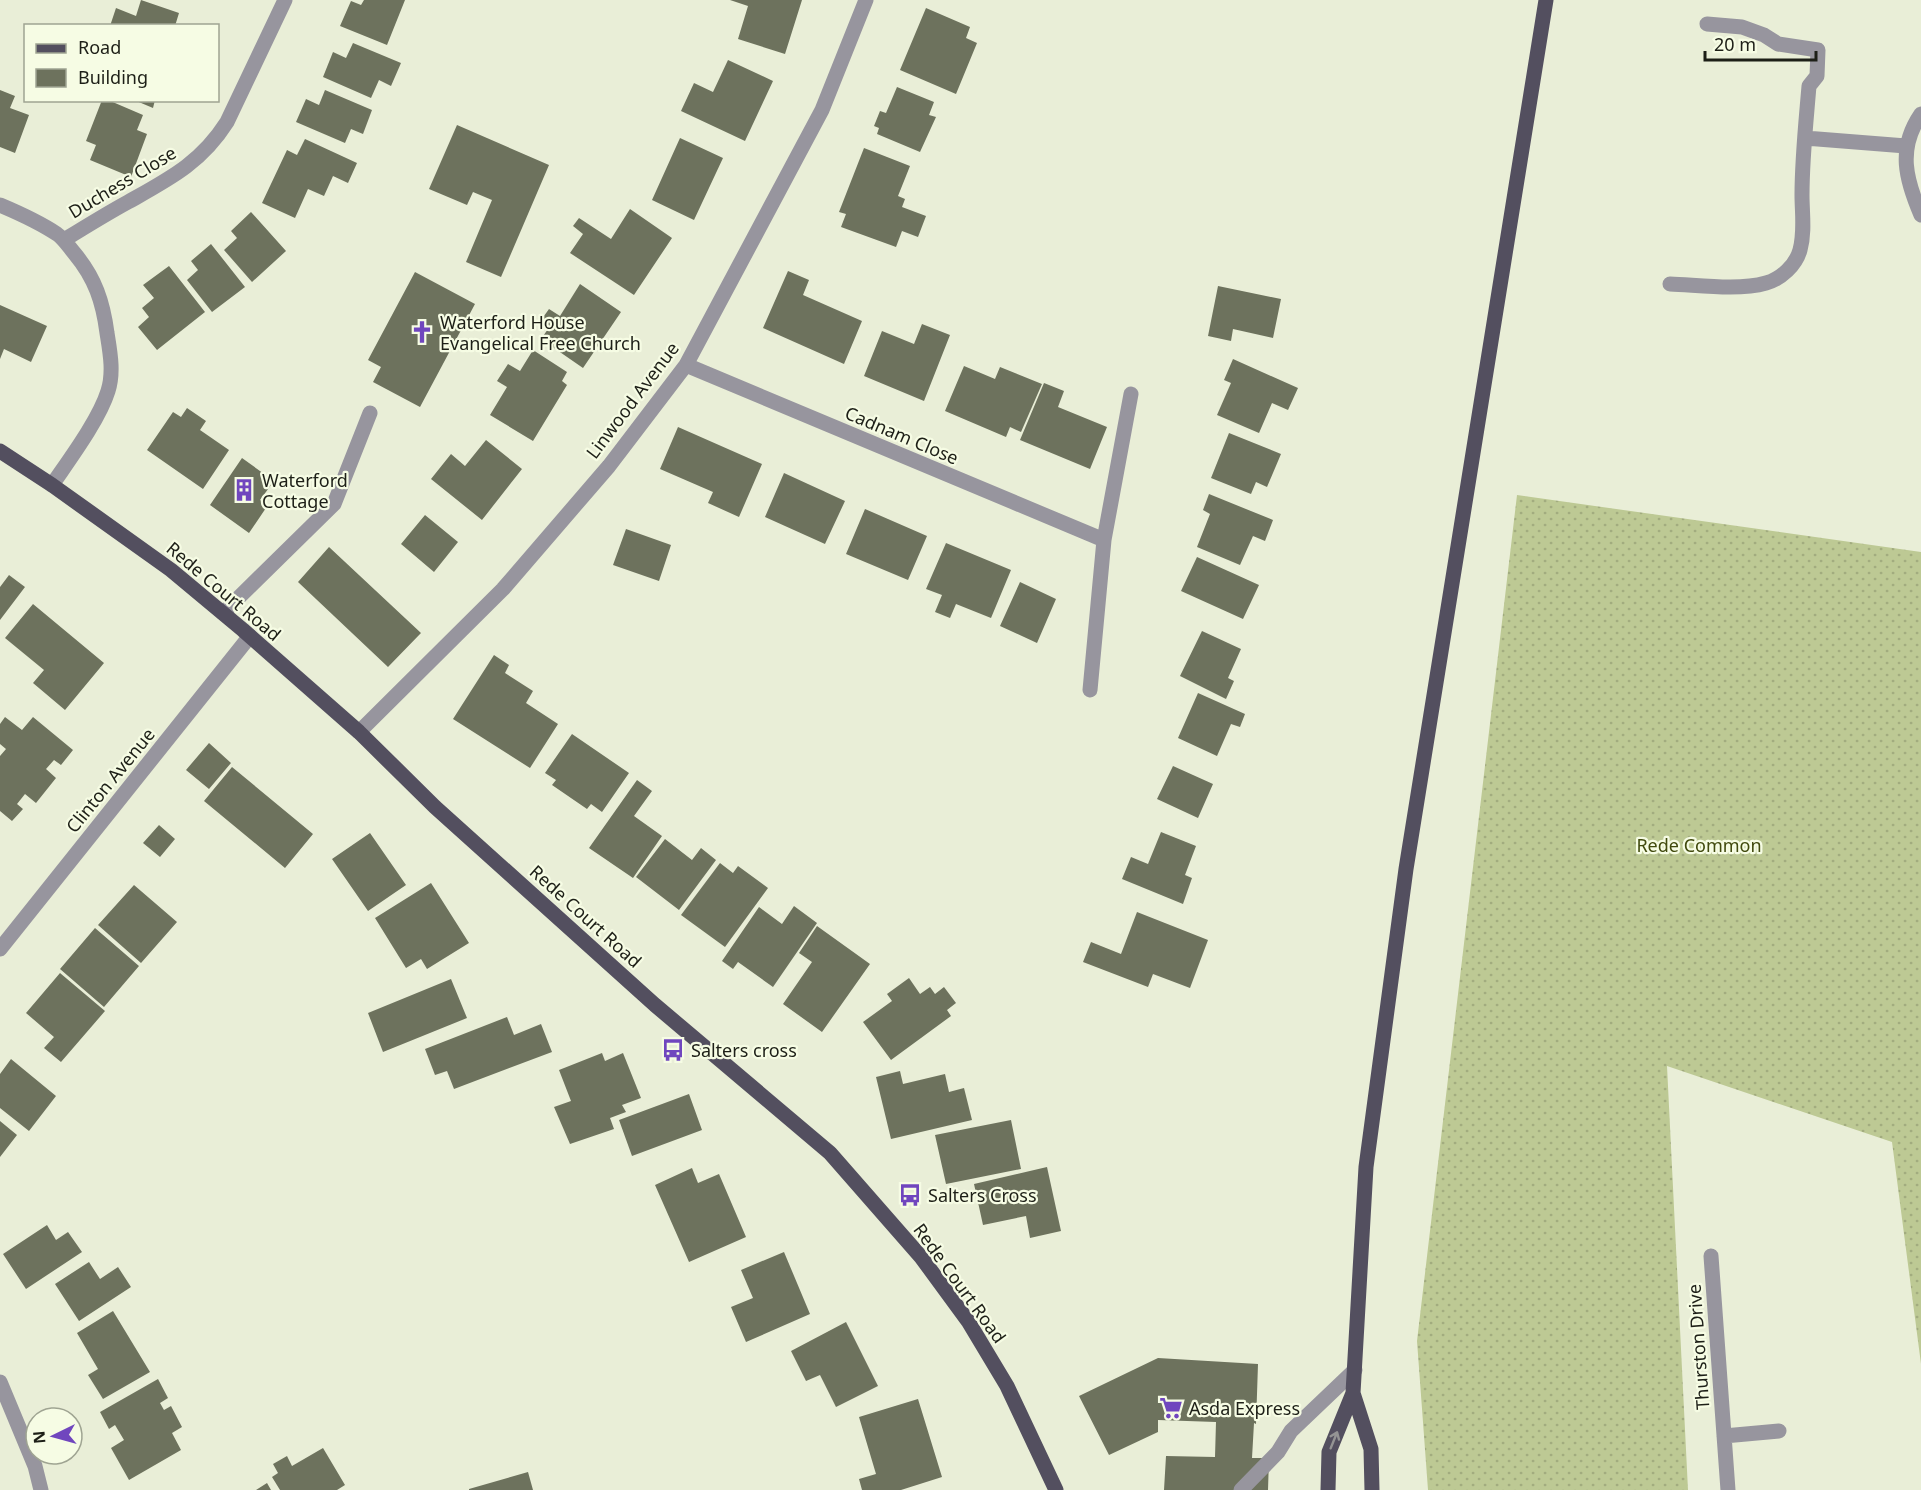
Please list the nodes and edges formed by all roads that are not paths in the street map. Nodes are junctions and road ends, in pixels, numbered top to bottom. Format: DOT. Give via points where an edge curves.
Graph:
graph roads {
  1 [pos="285,0"];
  2 [pos="866,0"];
  3 [pos="1546,0"];
  4 [pos="1707,24"];
  5 [pos="1921,114"];
  6 [pos="1805,138"];
  7 [pos="1906,146"];
  8 [pos="0,205"];
  9 [pos="1921,215"];
  10 [pos="64,240"];
  11 [pos="1670,284"];
  12 [pos="686,365"];
  13 [pos="1131,394"];
  14 [pos="370,413"];
  15 [pos="0,451"];
  16 [pos="52,485"];
  17 [pos="1104,540"];
  18 [pos="223,614"];
  19 [pos="250,636"];
  20 [pos="1090,690"];
  21 [pos="359,732"];
  22 [pos="0,949"];
  23 [pos="1711,1256"];
  24 [pos="1354,1370"];
  25 [pos="0,1382"];
  26 [pos="1353,1393"];
  27 [pos="1779,1431"];
  28 [pos="1724,1436"];
  29 [pos="41,1490"];
  30 [pos="1056,1490"];
  31 [pos="1241,1490"];
  32 [pos="1328,1490"];
  33 [pos="1372,1490"];
  34 [pos="1728,1490"];
  1 -- 10 [label="street, Duchess Close" via="227,122 200,157 173,177"];
  2 -- 12 [label="street, Linwood Avenue" via="822,110"];
  3 -- 24 [label="main road" via="1406,869 1366,1167"];
  4 -- 6 [label="street" via="1742,27 1778,44 1818,50 1817,76 1809,86"];
  5 -- 7 [label="street"];
  6 -- 7 [label="street"];
  6 -- 11 [label="street" via="1804,216 1796,261 1782,276 1766,283"];
  7 -- 9 [label="street" via="1909,186"];
  8 -- 10 [label="street"];
  10 -- 16 [label="street" via="97,287 111,371 101,408"];
  12 -- 17 [label="street, Cadnam Close"];
  12 -- 21 [label="street, Linwood Avenue" via="609,465 503,589"];
  13 -- 17 [label="street"];
  14 -- 18 [label="street" via="334,504"];
  15 -- 16 [label="main road, Rede Court Road"];
  16 -- 18 [label="main road, Rede Court Road" via="171,570"];
  17 -- 20 [label="street"];
  18 -- 19 [label="main road, Rede Court Road"];
  19 -- 21 [label="main road, Rede Court Road"];
  19 -- 22 [label="street, Clinton Avenue"];
  21 -- 30 [label="main road, Rede Court Road" via="435,807 655,1005 830,1152 921,1257 968,1321 1007,1386"];
  23 -- 28 [label="street, Thurston Drive"];
  24 -- 26 [label="main road"];
  24 -- 31 [label="street" via="1291,1431 1278,1452"];
  25 -- 29 [label="street"];
  32 -- 26 [label="main road, one-way" via="1329,1452"];
  26 -- 33 [label="main road" via="1371,1449"];
  27 -- 28 [label="street"];
  28 -- 34 [label="street, Thurston Drive"];
}
